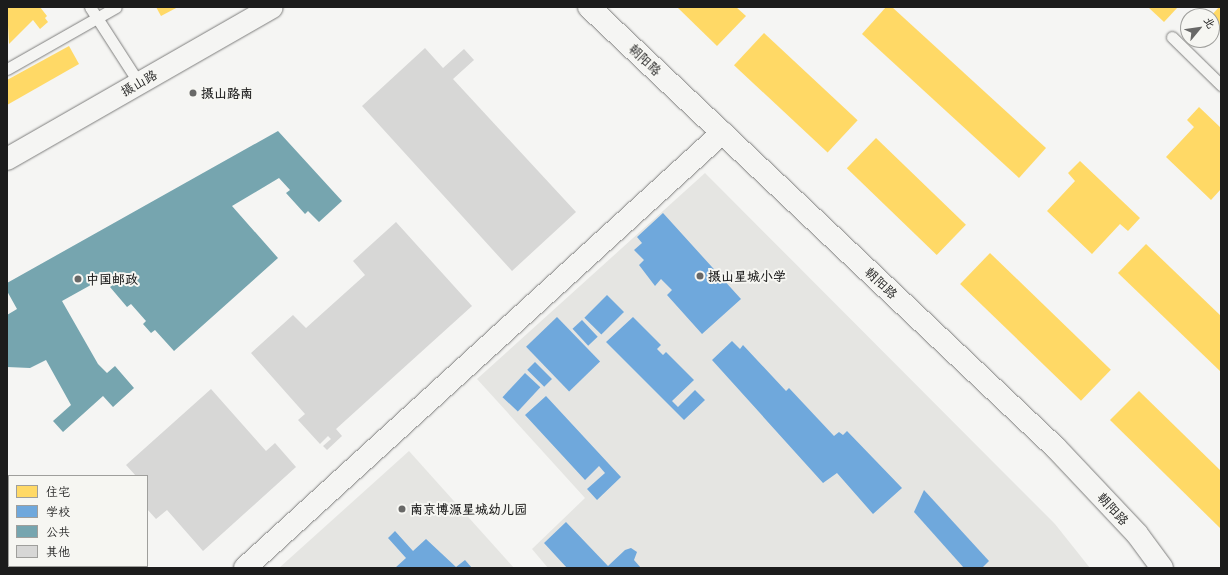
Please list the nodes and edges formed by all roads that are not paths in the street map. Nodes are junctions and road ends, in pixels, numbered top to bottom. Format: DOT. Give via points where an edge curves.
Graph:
graph roads {
  1 [pos="90,7"];
  2 [pos="116,7"];
  3 [pos="272,7"];
  4 [pos="589,7"];
  5 [pos="99,17"];
  6 [pos="1172,37"];
  7 [pos="7,69"];
  8 [pos="139,83"];
  9 [pos="1221,85"];
  10 [pos="722,133"];
  11 [pos="7,159"];
  12 [pos="245,568"];
  13 [pos="1162,568"];
  1 -- 5 [label="lane"];
  2 -- 5 [label="lane"];
  3 -- 8 [label="street, 摄山路"];
  4 -- 10 [label="street, 朝阳路"];
  5 -- 7 [label="lane"];
  5 -- 8 [label="lane"];
  6 -- 9 [label="lane"];
  8 -- 11 [label="street, 摄山路"];
  10 -- 12 [label="street"];
  10 -- 13 [label="street, 朝阳路" via="1056,448 1137,534"];
}
